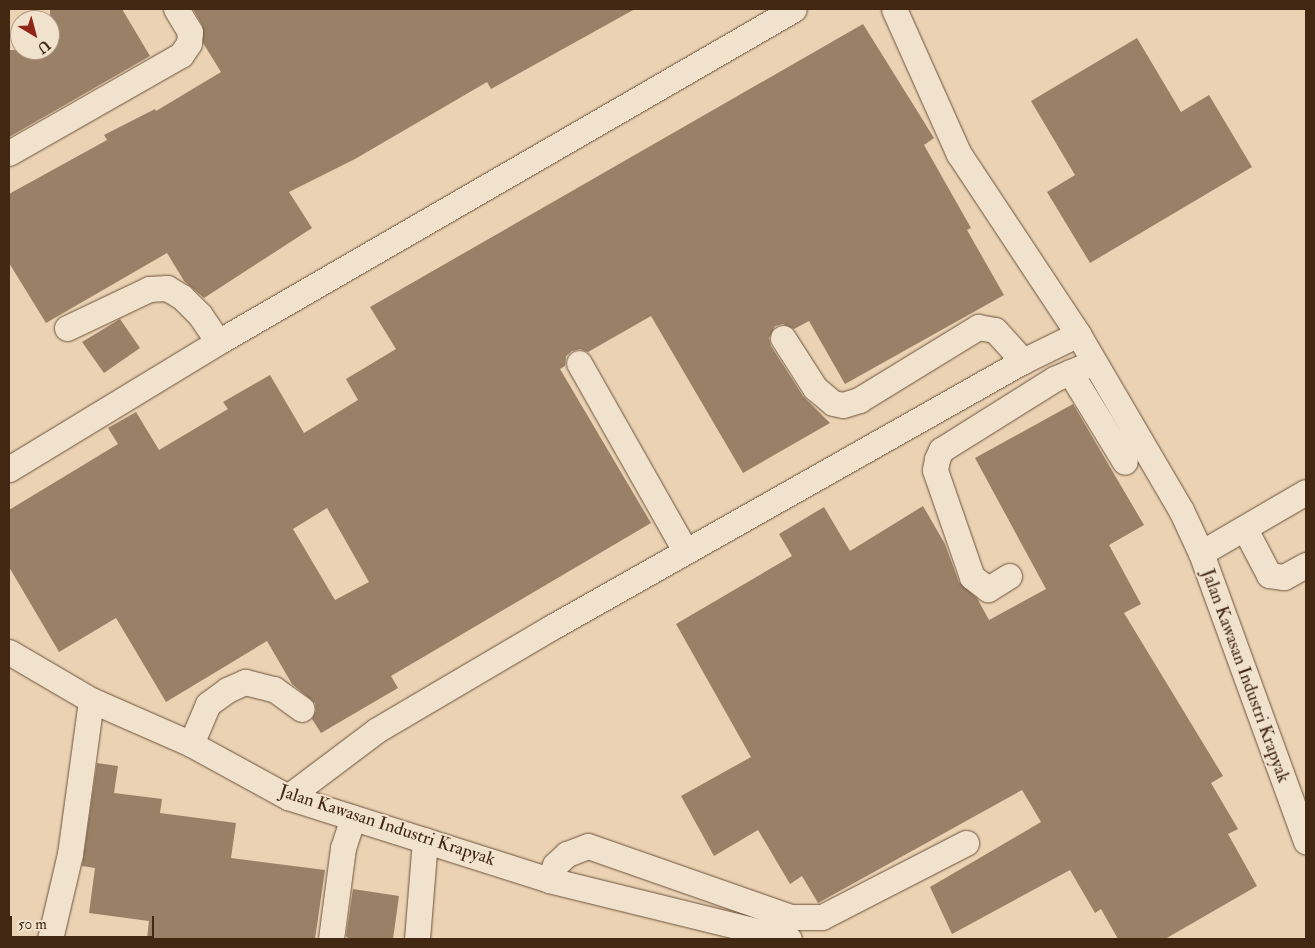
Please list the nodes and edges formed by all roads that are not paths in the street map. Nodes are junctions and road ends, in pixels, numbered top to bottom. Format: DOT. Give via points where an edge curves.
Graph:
graph roads {
  1 [pos="176,9"];
  2 [pos="794,9"];
  3 [pos="894,9"];
  4 [pos="9,153"];
  5 [pos="67,328"];
  6 [pos="1078,334"];
  7 [pos="783,338"];
  8 [pos="218,342"];
  9 [pos="1023,361"];
  10 [pos="1094,362"];
  11 [pos="579,364"];
  12 [pos="1070,372"];
  13 [pos="1125,462"];
  14 [pos="9,469"];
  15 [pos="1306,492"];
  16 [pos="1245,529"];
  17 [pos="685,550"];
  18 [pos="1200,553"];
  19 [pos="1306,565"];
  20 [pos="1009,576"];
  21 [pos="9,652"];
  22 [pos="91,700"];
  23 [pos="302,709"];
  24 [pos="191,744"];
  25 [pos="288,797"];
  26 [pos="353,818"];
  27 [pos="1306,839"];
  28 [pos="425,840"];
  29 [pos="966,843"];
  30 [pos="550,880"];
  31 [pos="50,939"];
  32 [pos="331,939"];
  33 [pos="417,939"];
  34 [pos="789,939"];
  1 -- 4 [label="lane" via="190,32 189,43 181,55"];
  2 -- 8 [label="lane"];
  3 -- 6 [label="lane, Jalan Kawasan Industri Krapyak" via="959,154"];
  5 -- 8 [label="lane" via="149,289 167,288 182,297 200,315"];
  6 -- 9 [label="lane"];
  6 -- 10 [label="lane, Jalan Kawasan Industri Krapyak"];
  7 -- 9 [label="lane" via="816,388 833,403 843,405 859,400 978,327 995,330"];
  8 -- 14 [label="lane"];
  9 -- 17 [label="lane"];
  10 -- 12 [label="lane"];
  10 -- 18 [label="lane, Jalan Kawasan Industri Krapyak" via="1181,510"];
  11 -- 17 [label="lane"];
  12 -- 13 [label="lane"];
  12 -- 20 [label="lane" via="941,450 937,459 935,470 972,577 988,589"];
  15 -- 16 [label="lane"];
  16 -- 18 [label="lane"];
  16 -- 19 [label="lane" via="1269,575 1284,577"];
  17 -- 25 [label="lane" via="377,730"];
  18 -- 27 [label="lane, Jalan Kawasan Industri Krapyak"];
  21 -- 22 [label="lane, Jalan Kawasan Industri Krapyak"];
  22 -- 24 [label="lane, Jalan Kawasan Industri Krapyak"];
  22 -- 31 [label="lane" via="70,854"];
  23 -- 24 [label="lane" via="274,689 245,682 208,704"];
  24 -- 25 [label="lane, Jalan Kawasan Industri Krapyak"];
  25 -- 26 [label="lane, Jalan Kawasan Industri Krapyak"];
  26 -- 28 [label="lane, Jalan Kawasan Industri Krapyak"];
  26 -- 32 [label="lane" via="343,848"];
  28 -- 30 [label="lane, Jalan Kawasan Industri Krapyak"];
  28 -- 33 [label="lane"];
  29 -- 30 [label="lane" via="822,917 791,917 588,846 567,854 555,865"];
  30 -- 34 [label="lane, Jalan Kawasan Industri Krapyak"];
}
